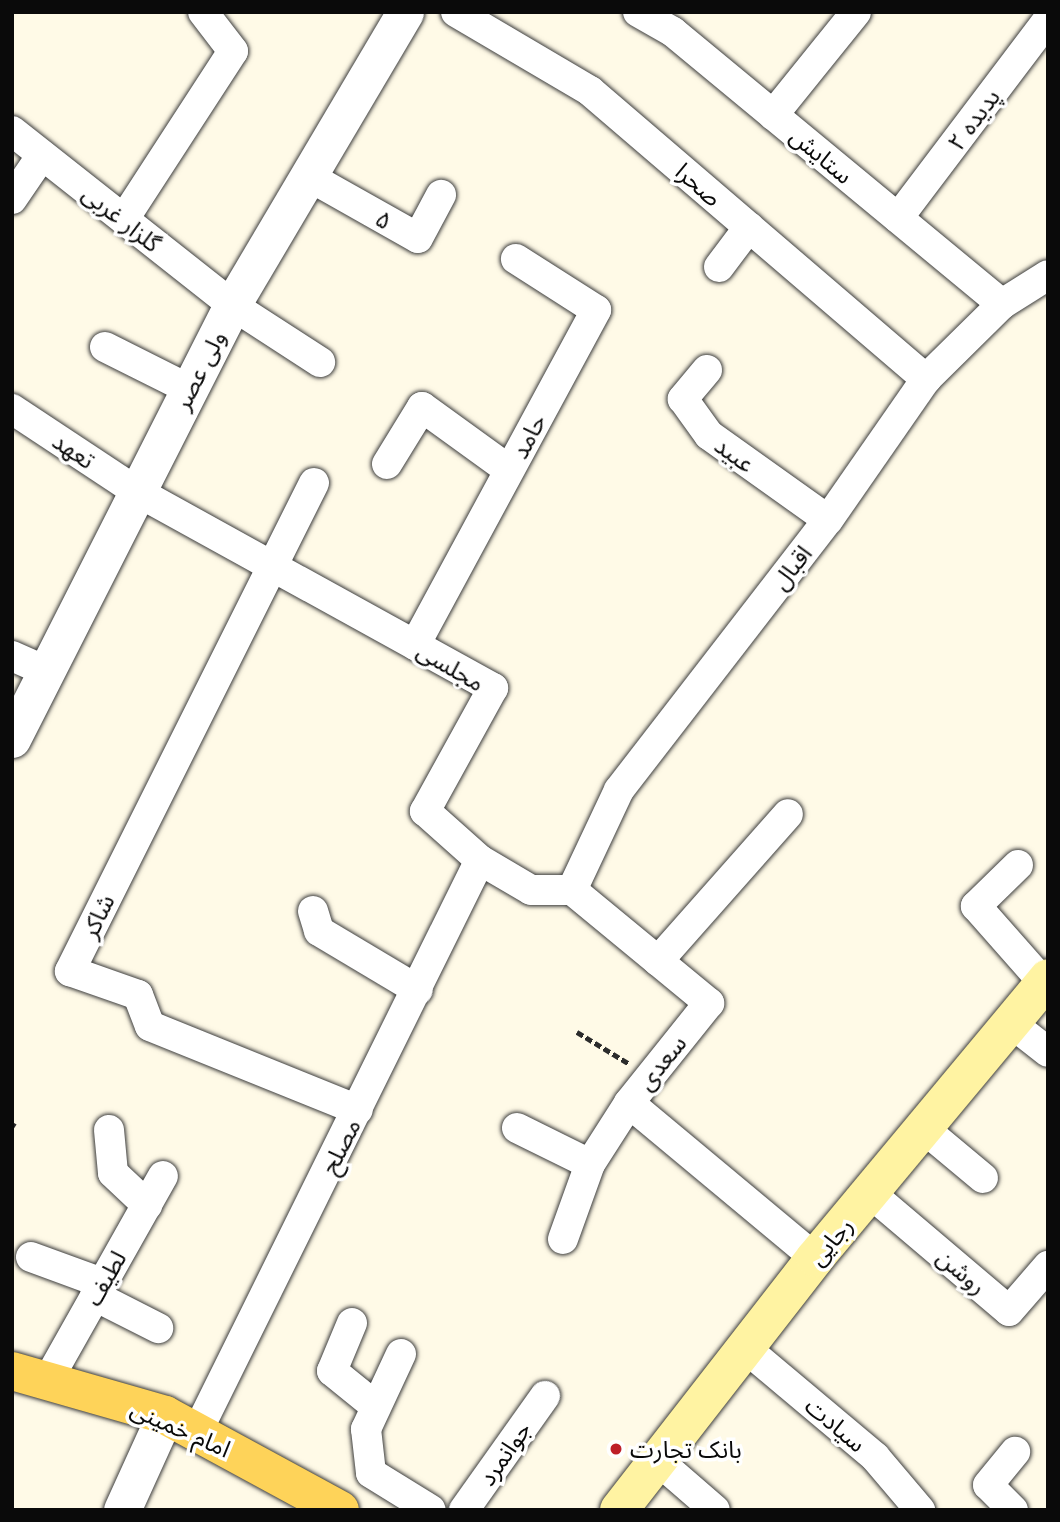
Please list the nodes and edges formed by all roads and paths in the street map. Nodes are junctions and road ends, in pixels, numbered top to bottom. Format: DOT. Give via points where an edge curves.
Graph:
graph roads {
  1 [pos="203,12"];
  2 [pos="405,12"];
  3 [pos="456,12"];
  4 [pos="856,12"];
  5 [pos="643,13"];
  6 [pos="1048,20"];
  7 [pos="773,115"];
  8 [pos="12,131"];
  9 [pos="42,155"];
  10 [pos="308,176"];
  11 [pos="441,195"];
  12 [pos="12,200"];
  13 [pos="898,218"];
  14 [pos="124,219"];
  15 [pos="749,228"];
  16 [pos="516,259"];
  17 [pos="719,267"];
  18 [pos="1048,275"];
  19 [pos="1002,304"];
  20 [pos="232,305"];
  21 [pos="105,347"];
  22 [pos="320,362"];
  23 [pos="707,370"];
  24 [pos="926,379"];
  25 [pos="189,389"];
  26 [pos="12,409"];
  27 [pos="387,464"];
  28 [pos="509,470"];
  29 [pos="314,483"];
  30 [pos="136,491"];
  31 [pos="828,520"];
  32 [pos="269,564"];
  33 [pos="415,645"];
  34 [pos="12,656"];
  35 [pos="46,671"];
  36 [pos="12,739"];
  37 [pos="788,814"];
  38 [pos="480,860"];
  39 [pos="1018,865"];
  40 [pos="572,891"];
  41 [pos="313,911"];
  42 [pos="658,961"];
  43 [pos="1046,980"];
  44 [pos="418,990"];
  45 [pos="1011,1023"];
  46 [pos="577,1032"];
  47 [pos="1048,1052"];
  48 [pos="650,1076"];
  49 [pos="629,1103"];
  50 [pos="358,1110"];
  51 [pos="517,1128"];
  52 [pos="923,1128"];
  53 [pos="108,1130"];
  54 [pos="590,1164"];
  55 [pos="163,1176"];
  56 [pos="983,1178"];
  57 [pos="870,1193"];
  58 [pos="147,1205"];
  59 [pos="563,1239"];
  60 [pos="31,1257"];
  61 [pos="815,1258"];
  62 [pos="1048,1266"];
  63 [pos="99,1290"];
  64 [pos="352,1323"];
  65 [pos="158,1328"];
  66 [pos="744,1347"];
  67 [pos="401,1354"];
  68 [pos="30,1375"];
  69 [pos="545,1396"];
  70 [pos="374,1405"];
  71 [pos="181,1423"];
  72 [pos="1016,1452"];
  73 [pos="655,1458"];
  74 [pos="323,1506"];
  75 [pos="122,1510"];
  76 [pos="431,1510"];
  77 [pos="464,1510"];
  78 [pos="620,1510"];
  79 [pos="715,1510"];
  80 [pos="920,1510"];
  81 [pos="1013,1510"];
  1 -- 14 [label="street" via="233,51"];
  2 -- 10 [label="street, ولی عصر"];
  3 -- 15 [label="street, صحرا" via="590,91"];
  4 -- 7 [label="street"];
  5 -- 7 [label="street, ستایش"];
  6 -- 13 [label="street, پدیده ۲"];
  7 -- 13 [label="street, ستایش"];
  8 -- 9 [label="street, گلزار غربی"];
  9 -- 12 [label="street"];
  9 -- 14 [label="street, گلزار غربی"];
  10 -- 11 [label="street, ۵" via="418,238"];
  10 -- 20 [label="street, ولی عصر"];
  13 -- 19 [label="street, ستایش"];
  14 -- 20 [label="street, گلزار غربی"];
  15 -- 17 [label="street"];
  15 -- 24 [label="street, صحرا"];
  16 -- 28 [label="street, حامد" via="596,310"];
  18 -- 19 [label="street, اقبال"];
  19 -- 24 [label="street, اقبال"];
  20 -- 22 [label="street, گلزار غربی"];
  20 -- 25 [label="street, ولی عصر"];
  21 -- 25 [label="street"];
  23 -- 31 [label="street, عبید" via="683,399 709,435"];
  24 -- 31 [label="street, اقبال"];
  25 -- 30 [label="street, ولی عصر"];
  26 -- 30 [label="street, تعهد"];
  27 -- 28 [label="street" via="422,407"];
  28 -- 33 [label="street, حامد"];
  29 -- 32 [label="street"];
  30 -- 32 [label="street, مجلسی"];
  30 -- 35 [label="street, ولی عصر"];
  31 -- 40 [label="street, اقبال" via="619,790"];
  32 -- 33 [label="street, مجلسی"];
  32 -- 50 [label="street, شاکر" via="70,971 138,995 150,1026"];
  33 -- 38 [label="street, مجلسی" via="493,688 425,811"];
  34 -- 35 [label="street"];
  35 -- 36 [label="street, ولی عصر"];
  37 -- 42 [label="street"];
  38 -- 40 [label="street, مجلسی" via="531,890"];
  38 -- 44 [label="street, مصلح"];
  39 -- 43 [label="street" via="976,906"];
  40 -- 42 [label="street, سعدی"];
  41 -- 44 [label="street" via="319,931"];
  42 -- 48 [label="street, سعدی" via="709,1003"];
  43 -- 45 [label="main road, رجایی"];
  44 -- 50 [label="street, مصلح"];
  45 -- 47 [label="street"];
  45 -- 52 [label="main road, رجایی"];
  46 -- 48 [label="path"];
  48 -- 49 [label="street, سعدی"];
  49 -- 54 [label="street"];
  49 -- 61 [label="street, سعدی"];
  50 -- 71 [label="street, مصلح"];
  51 -- 54 [label="street"];
  52 -- 56 [label="street"];
  52 -- 57 [label="main road, رجایی"];
  53 -- 58 [label="street" via="113,1174"];
  54 -- 59 [label="street"];
  55 -- 58 [label="street, لطیف"];
  57 -- 61 [label="main road, رجایی"];
  57 -- 62 [label="street, روشن" via="1009,1311"];
  58 -- 63 [label="street, لطیف"];
  60 -- 63 [label="street"];
  61 -- 66 [label="main road, رجایی"];
  63 -- 65 [label="street"];
  63 -- 68 [label="street, لطیف"];
  64 -- 70 [label="street" via="332,1371"];
  66 -- 73 [label="main road, رجایی"];
  66 -- 80 [label="street, سیادت" via="875,1457"];
  67 -- 70 [label="street"];
  68 -- 71 [label="main road, امام خمینی"];
  69 -- 77 [label="street, جوانمرد"];
  70 -- 76 [label="street" via="366,1429 371,1473"];
  71 -- 74 [label="main road, امام خمینی"];
  71 -- 75 [label="street"];
  72 -- 81 [label="street" via="988,1486"];
  73 -- 78 [label="main road, رجایی"];
  73 -- 79 [label="street"];
}
